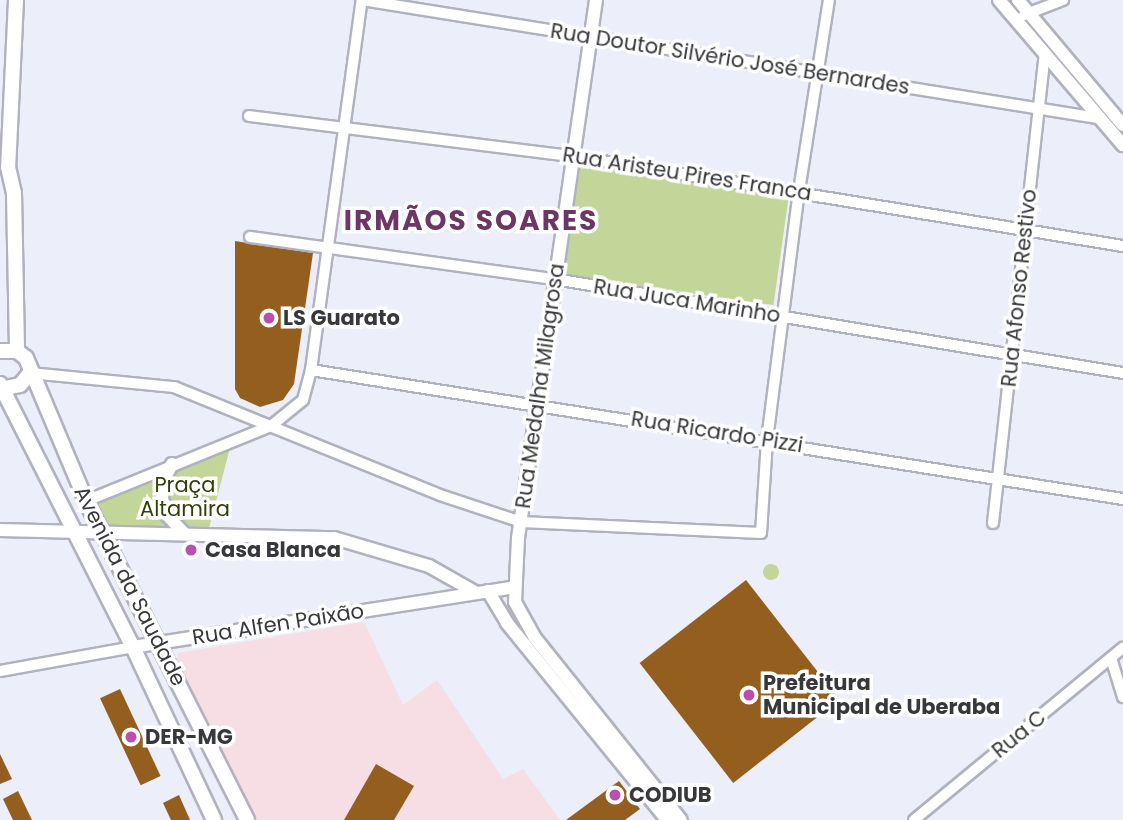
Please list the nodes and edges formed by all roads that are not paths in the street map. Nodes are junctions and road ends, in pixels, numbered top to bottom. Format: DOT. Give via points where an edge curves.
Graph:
graph roads {
  1 [pos="16,0"];
  2 [pos="362,0"];
  3 [pos="596,0"];
  4 [pos="829,0"];
  5 [pos="999,0"];
  6 [pos="1018,0"];
  7 [pos="1063,0"];
  8 [pos="1028,13"];
  9 [pos="1015,19"];
  10 [pos="591,37"];
  11 [pos="1045,53"];
  12 [pos="817,72"];
  13 [pos="1040,108"];
  14 [pos="249,116"];
  15 [pos="1098,118"];
  16 [pos="1123,125"];
  17 [pos="345,127"];
  18 [pos="1123,145"];
  19 [pos="572,156"];
  20 [pos="8,167"];
  21 [pos="0,186"];
  22 [pos="799,191"];
  23 [pos="7,193"];
  24 [pos="1026,228"];
  25 [pos="250,237"];
  26 [pos="1123,246"];
  27 [pos="329,248"];
  28 [pos="554,279"];
  29 [pos="784,318"];
  30 [pos="0,351"];
  31 [pos="17,351"];
  32 [pos="1012,354"];
  33 [pos="311,370"];
  34 [pos="30,373"];
  35 [pos="1123,373"];
  36 [pos="3,386"];
  37 [pos="540,404"];
  38 [pos="271,426"];
  39 [pos="767,440"];
  40 [pos="172,464"];
  41 [pos="997,479"];
  42 [pos="1123,499"];
  43 [pos="86,501"];
  44 [pos="522,522"];
  45 [pos="993,523"];
  46 [pos="0,530"];
  47 [pos="72,534"];
  48 [pos="185,534"];
  49 [pos="104,535"];
  50 [pos="514,587"];
  51 [pos="481,591"];
  52 [pos="159,643"];
  53 [pos="133,647"];
  54 [pos="1123,648"];
  55 [pos="1111,659"];
  56 [pos="0,671"];
  57 [pos="1123,697"];
  58 [pos="214,820"];
  59 [pos="247,820"];
  60 [pos="667,820"];
  61 [pos="681,820"];
  62 [pos="914,820"];
  1 -- 20 [label="main road"];
  2 -- 10 [label="street, Rua Doutor Silvério José Bernardes"];
  2 -- 17 [label="street"];
  3 -- 10 [label="street, Rua Medalha Milagrosa"];
  4 -- 12 [label="street"];
  5 -- 9 [label="street"];
  6 -- 8 [label="street"];
  7 -- 8 [label="street"];
  8 -- 9 [label="street"];
  8 -- 16 [label="street"];
  9 -- 11 [label="street"];
  10 -- 12 [label="street, Rua Doutor Silvério José Bernardes"];
  10 -- 19 [label="street, Rua Medalha Milagrosa"];
  11 -- 13 [label="street, Rua Afonso Restivo"];
  11 -- 15 [label="street"];
  12 -- 13 [label="street, Rua Doutor Silvério José Bernardes"];
  12 -- 22 [label="street"];
  13 -- 15 [label="street, Rua Doutor Silvério José Bernardes"];
  13 -- 24 [label="street, Rua Afonso Restivo"];
  14 -- 17 [label="street, Rua Aristeu Pires Franca"];
  15 -- 18 [label="street"];
  17 -- 19 [label="street, Rua Aristeu Pires Franca"];
  17 -- 27 [label="street"];
  19 -- 22 [label="street, Rua Aristeu Pires Franca"];
  19 -- 28 [label="street, Rua Medalha Milagrosa"];
  20 -- 21 [label="main road"];
  20 -- 23 [label="main road"];
  22 -- 24 [label="street, Rua Aristeu Pires Franca"];
  22 -- 29 [label="street"];
  23 -- 31 [label="main road"];
  24 -- 26 [label="street, Rua Aristeu Pires Franca"];
  24 -- 32 [label="street, Rua Afonso Restivo"];
  25 -- 27 [label="street, Rua Juca Marinho"];
  27 -- 28 [label="street, Rua Juca Marinho"];
  27 -- 33 [label="street"];
  28 -- 29 [label="street, Rua Juca Marinho"];
  28 -- 37 [label="street, Rua Medalha Milagrosa"];
  29 -- 32 [label="street, Rua Juca Marinho"];
  29 -- 39 [label="street"];
  30 -- 31 [label="main road"];
  31 -- 34 [label="main road, Avenida da Saudade" via="26,358"];
  32 -- 35 [label="street, Rua Juca Marinho"];
  32 -- 41 [label="street, Rua Afonso Restivo"];
  33 -- 37 [label="street, Rua Ricardo Pizzi"];
  33 -- 38 [label="street" via="303,400"];
  34 -- 36 [label="main road" via="20,385"];
  34 -- 38 [label="street" via="174,387"];
  34 -- 43 [label="main road, Avenida da Saudade"];
  36 -- 47 [label="main road, Avenida da Saudade"];
  37 -- 39 [label="street, Rua Ricardo Pizzi"];
  37 -- 44 [label="street, Rua Medalha Milagrosa"];
  38 -- 40 [label="street"];
  38 -- 44 [label="street" via="440,495"];
  39 -- 41 [label="street, Rua Ricardo Pizzi"];
  39 -- 44 [label="street" via="761,533"];
  40 -- 43 [label="street"];
  40 -- 48 [label="street" via="163,481 164,507"];
  41 -- 42 [label="street, Rua Ricardo Pizzi"];
  41 -- 45 [label="street, Rua Afonso Restivo"];
  43 -- 49 [label="main road, Avenida da Saudade"];
  44 -- 50 [label="street, Rua Medalha Milagrosa"];
  46 -- 47 [label="street"];
  47 -- 49 [label="street"];
  47 -- 53 [label="main road, Avenida da Saudade"];
  48 -- 49 [label="street"];
  48 -- 51 [label="street" via="334,538 429,566"];
  49 -- 52 [label="main road, Avenida da Saudade"];
  50 -- 51 [label="street, Rua Alfen Paixão"];
  50 -- 61 [label="street" via="525,625"];
  51 -- 52 [label="street, Rua Alfen Paixão"];
  51 -- 60 [label="street"];
  52 -- 53 [label="street, Rua Alfen Paixão"];
  52 -- 59 [label="main road, Avenida da Saudade"];
  53 -- 56 [label="street, Rua Alfen Paixão"];
  53 -- 58 [label="main road, Avenida da Saudade"];
  54 -- 55 [label="street, Rua C"];
  55 -- 57 [label="street"];
  55 -- 62 [label="street, Rua C"];
}
